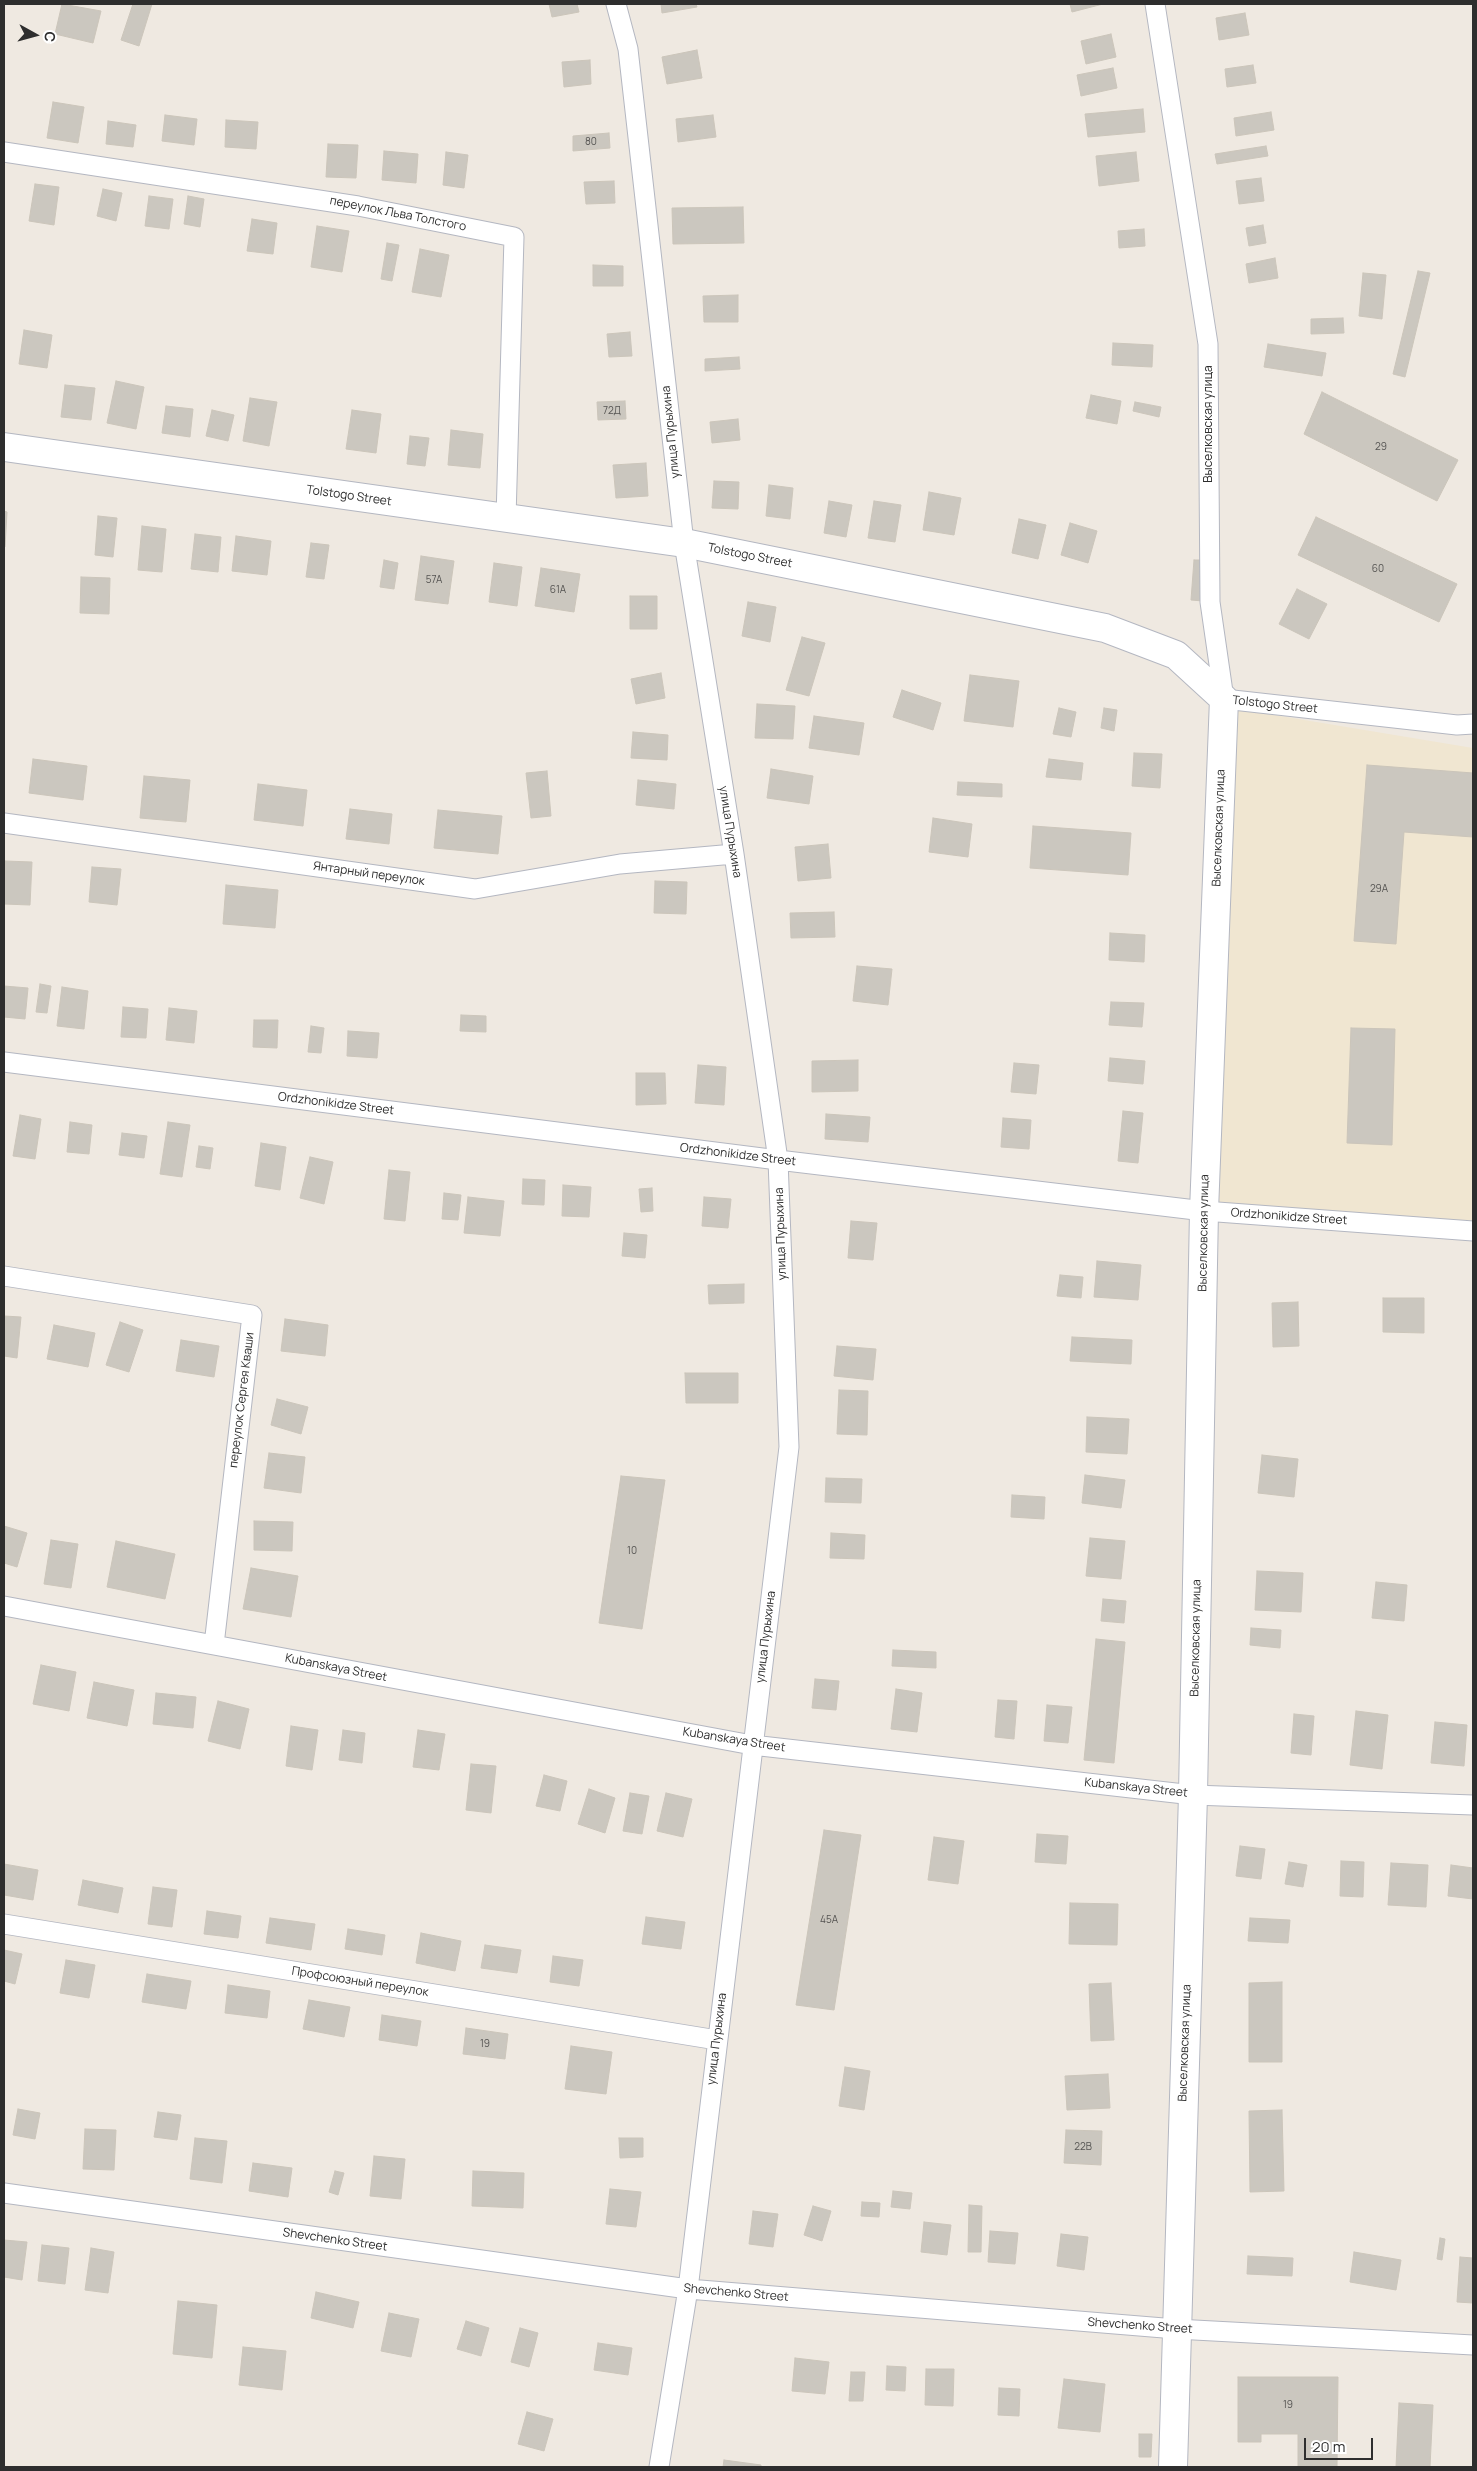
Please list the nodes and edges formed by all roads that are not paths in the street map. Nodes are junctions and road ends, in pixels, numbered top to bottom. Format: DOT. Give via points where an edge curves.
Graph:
graph roads {
  1 [pos="616,4"];
  2 [pos="1155,4"];
  3 [pos="4,152"];
  4 [pos="4,447"];
  5 [pos="506,518"];
  6 [pos="684,543"];
  7 [pos="1224,699"];
  8 [pos="1473,724"];
  9 [pos="4,823"];
  10 [pos="734,854"];
  11 [pos="4,1062"];
  12 [pos="778,1160"];
  13 [pos="1204,1211"];
  14 [pos="1473,1231"];
  15 [pos="4,1276"];
  16 [pos="4,1606"];
  17 [pos="214,1645"];
  18 [pos="752,1745"];
  19 [pos="1193,1795"];
  20 [pos="1473,1805"];
  21 [pos="4,1924"];
  22 [pos="717,2040"];
  23 [pos="4,2193"];
  24 [pos="688,2289"];
  25 [pos="1176,2329"];
  26 [pos="1473,2345"];
  27 [pos="659,2467"];
  28 [pos="1173,2467"];
  1 -- 6 [label="street, улица Пурыхина" via="628,50"];
  2 -- 7 [label="street, Выселковская улица" via="1208,344 1210,602"];
  3 -- 5 [label="street, переулок Льва Толстого" via="358,206 514,237"];
  4 -- 5 [label="street, Tolstogo Street"];
  5 -- 6 [label="street, Tolstogo Street"];
  6 -- 7 [label="street, Tolstogo Street" via="1105,628 1176,656"];
  6 -- 10 [label="street, улица Пурыхина"];
  7 -- 8 [label="street, Tolstogo Street" via="1457,725"];
  7 -- 13 [label="street, Выселковская улица"];
  9 -- 10 [label="street, Янтарный переулок" via="475,889 620,864"];
  10 -- 12 [label="street, улица Пурыхина"];
  11 -- 12 [label="street, Ordzhonikidze Street"];
  12 -- 13 [label="street, Ordzhonikidze Street"];
  12 -- 18 [label="street, улица Пурыхина" via="789,1447"];
  13 -- 14 [label="street, Ordzhonikidze Street"];
  13 -- 19 [label="street, Выселковская улица"];
  15 -- 17 [label="street, переулок Сергея Кваши" via="252,1315"];
  16 -- 17 [label="street, Kubanskaya Street"];
  17 -- 18 [label="street, Kubanskaya Street"];
  18 -- 19 [label="street, Kubanskaya Street"];
  18 -- 22 [label="street, улица Пурыхина"];
  19 -- 20 [label="street, Kubanskaya Street"];
  19 -- 25 [label="street, Выселковская улица"];
  21 -- 22 [label="street, Профсоюзный переулок"];
  22 -- 24 [label="street, улица Пурыхина"];
  23 -- 24 [label="street, Shevchenko Street"];
  24 -- 25 [label="street, Shevchenko Street"];
  24 -- 27 [label="street, улица Пурыхина"];
  25 -- 26 [label="street, Shevchenko Street"];
  25 -- 28 [label="street, Выселковская улица"];
}
